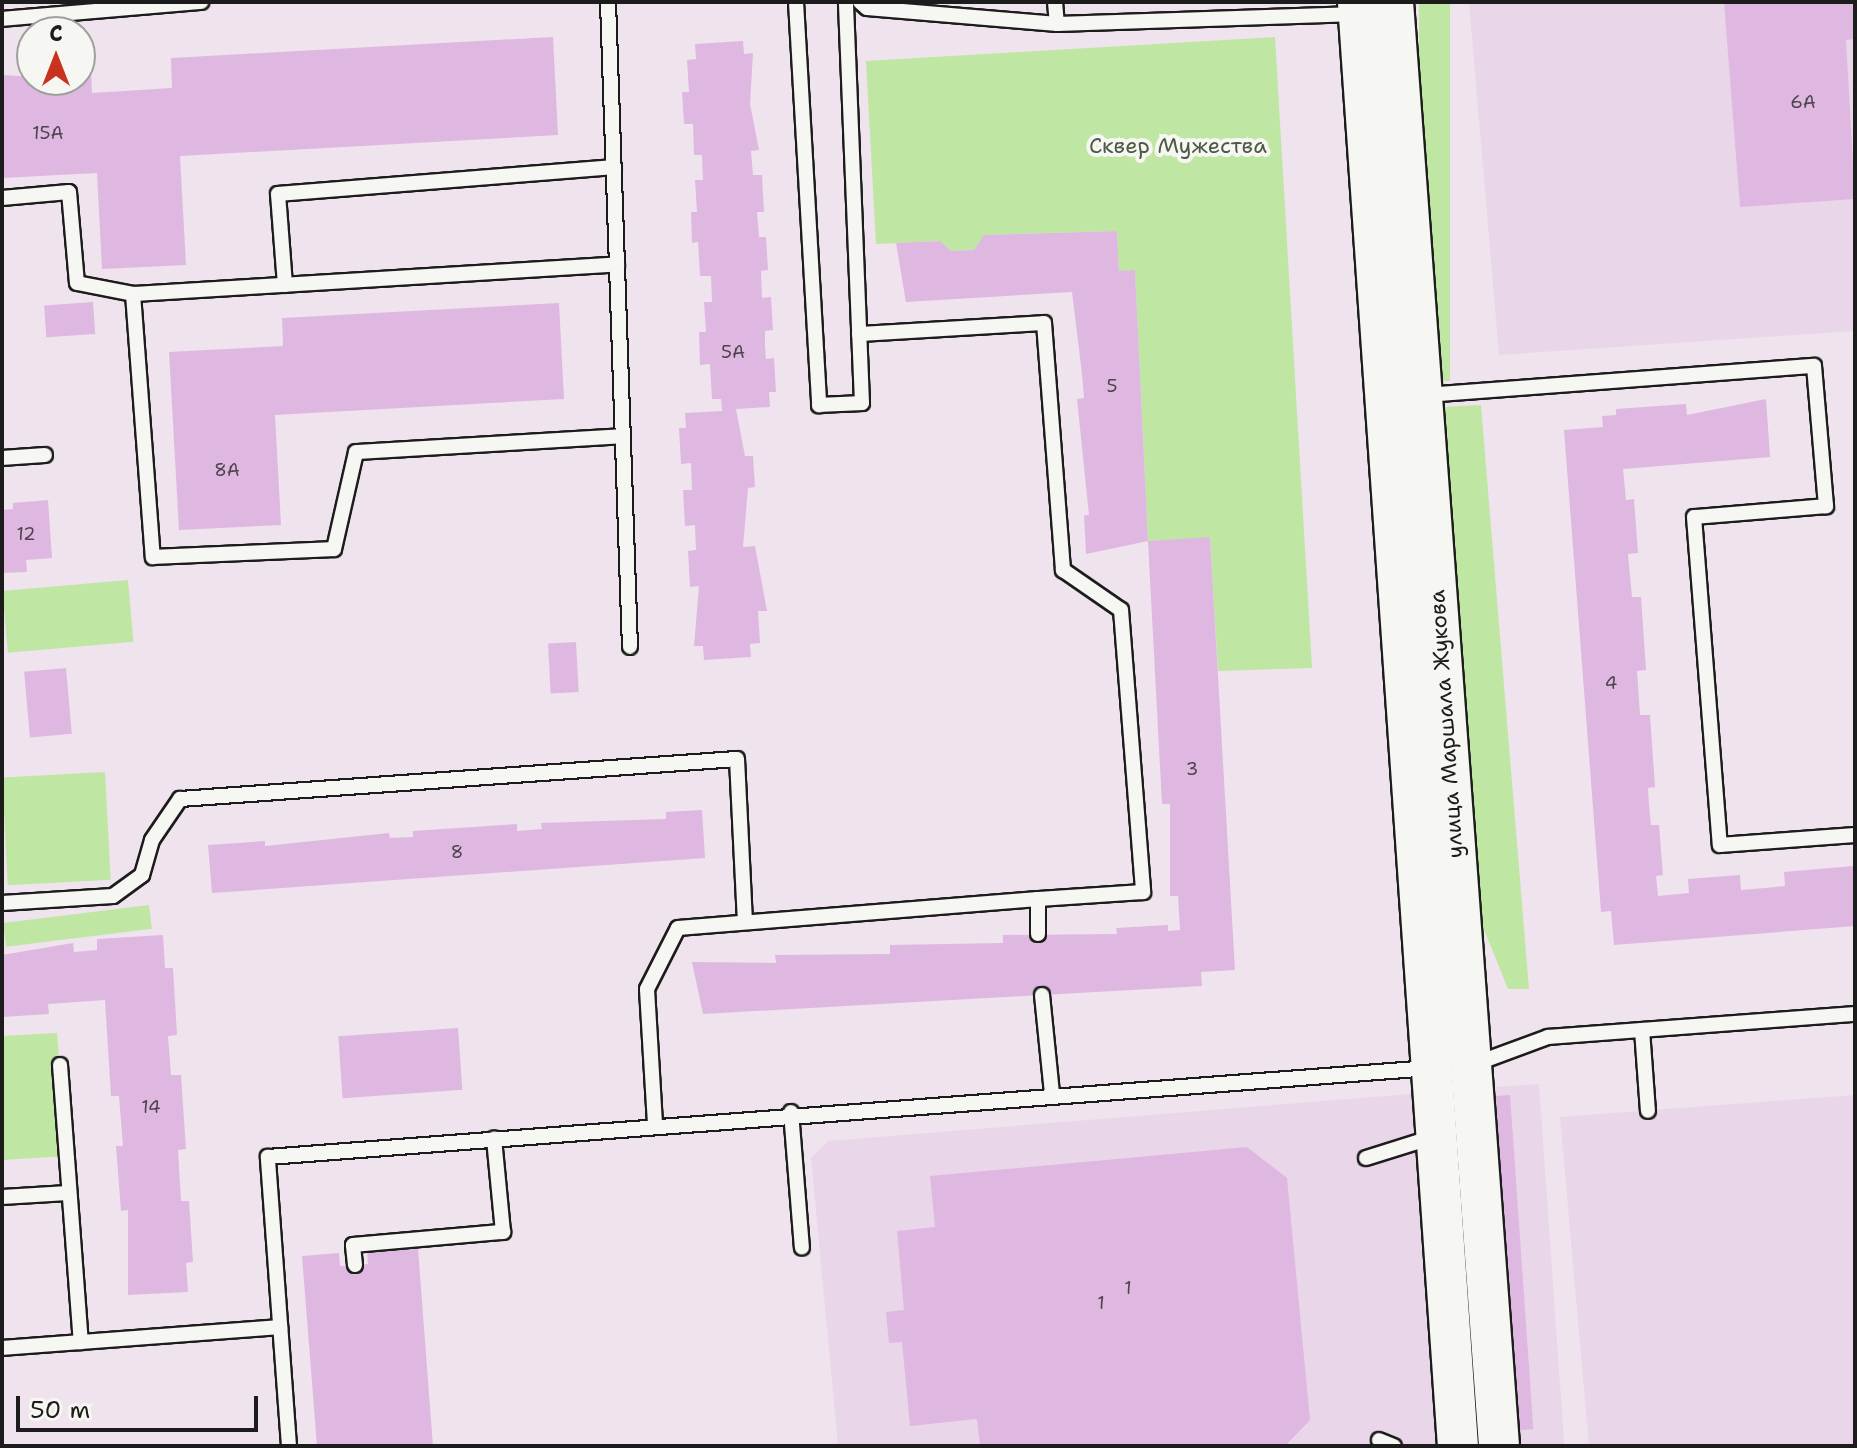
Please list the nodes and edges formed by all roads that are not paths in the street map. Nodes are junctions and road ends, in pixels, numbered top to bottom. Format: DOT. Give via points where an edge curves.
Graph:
graph roads {
  1 [pos="201,2"];
  2 [pos="608,2"];
  3 [pos="796,2"];
  4 [pos="846,2"];
  5 [pos="860,2"];
  6 [pos="1055,2"];
  7 [pos="1376,7"];
  8 [pos="2,19"];
  9 [pos="1057,24"];
  10 [pos="614,167"];
  11 [pos="2,198"];
  12 [pos="617,264"];
  13 [pos="285,285"];
  14 [pos="133,294"];
  15 [pos="859,334"];
  16 [pos="1422,395"];
  17 [pos="623,436"];
  18 [pos="45,455"];
  19 [pos="2,458"];
  20 [pos="630,647"];
  21 [pos="1855,835"];
  22 [pos="1038,899"];
  23 [pos="2,903"];
  24 [pos="745,921"];
  25 [pos="1038,934"];
  26 [pos="1042,995"];
  27 [pos="1855,1014"];
  28 [pos="1642,1030"];
  29 [pos="60,1065"];
  30 [pos="1452,1066"];
  31 [pos="1052,1094"];
  32 [pos="1648,1111"];
  33 [pos="791,1112"];
  34 [pos="655,1124"];
  35 [pos="1437,1136"];
  36 [pos="494,1138"];
  37 [pos="1366,1158"];
  38 [pos="69,1193"];
  39 [pos="2,1197"];
  40 [pos="802,1248"];
  41 [pos="355,1265"];
  42 [pos="280,1327"];
  43 [pos="81,1342"];
  44 [pos="2,1348"];
  45 [pos="1379,1440"];
  46 [pos="289,1446"];
  47 [pos="1394,1446"];
  48 [pos="1458,1446"];
  49 [pos="1499,1446"];
  1 -- 8 [label="lane"];
  2 -- 10 [label="lane"];
  3 -- 15 [label="lane" via="819,405 862,403"];
  4 -- 15 [label="lane"];
  5 -- 9 [label="lane" via="867,8"];
  6 -- 9 [label="lane"];
  7 -- 9 [label="lane"];
  7 -- 16 [label="street, улица Маршала Жукова"];
  7 -- 30 [label="street, улица Маршала Жукова"];
  10 -- 12 [label="lane"];
  10 -- 13 [label="lane" via="278,194"];
  11 -- 14 [label="lane" via="69,192 77,283"];
  12 -- 13 [label="lane"];
  12 -- 17 [label="lane"];
  13 -- 14 [label="lane"];
  14 -- 17 [label="lane" via="153,557 334,549 356,452"];
  15 -- 22 [label="lane" via="1044,323 1063,570 1121,610 1143,892"];
  16 -- 21 [label="lane" via="1814,366 1826,506 1694,517 1720,845"];
  16 -- 30 [label="street, улица Маршала Жукова"];
  17 -- 20 [label="lane"];
  18 -- 19 [label="lane"];
  22 -- 24 [label="lane"];
  22 -- 25 [label="lane"];
  23 -- 24 [label="lane" via="113,896 142,875 158,827 180,799 737,759"];
  24 -- 34 [label="lane" via="678,928 647,989"];
  26 -- 31 [label="lane"];
  27 -- 28 [label="lane"];
  28 -- 30 [label="lane" via="1548,1037"];
  28 -- 32 [label="lane"];
  29 -- 38 [label="lane"];
  30 -- 31 [label="lane"];
  30 -- 35 [label="street, улица Маршала Жукова"];
  30 -- 49 [label="street, улица Маршала Жукова"];
  31 -- 33 [label="lane"];
  33 -- 34 [label="lane"];
  33 -- 40 [label="lane"];
  34 -- 36 [label="lane"];
  35 -- 37 [label="lane"];
  35 -- 48 [label="street, улица Маршала Жукова"];
  36 -- 41 [label="lane" via="503,1232 353,1245"];
  36 -- 42 [label="lane" via="268,1157"];
  38 -- 39 [label="lane"];
  38 -- 43 [label="lane"];
  42 -- 43 [label="lane"];
  42 -- 46 [label="lane"];
  43 -- 44 [label="lane"];
  45 -- 47 [label="lane"];
}
